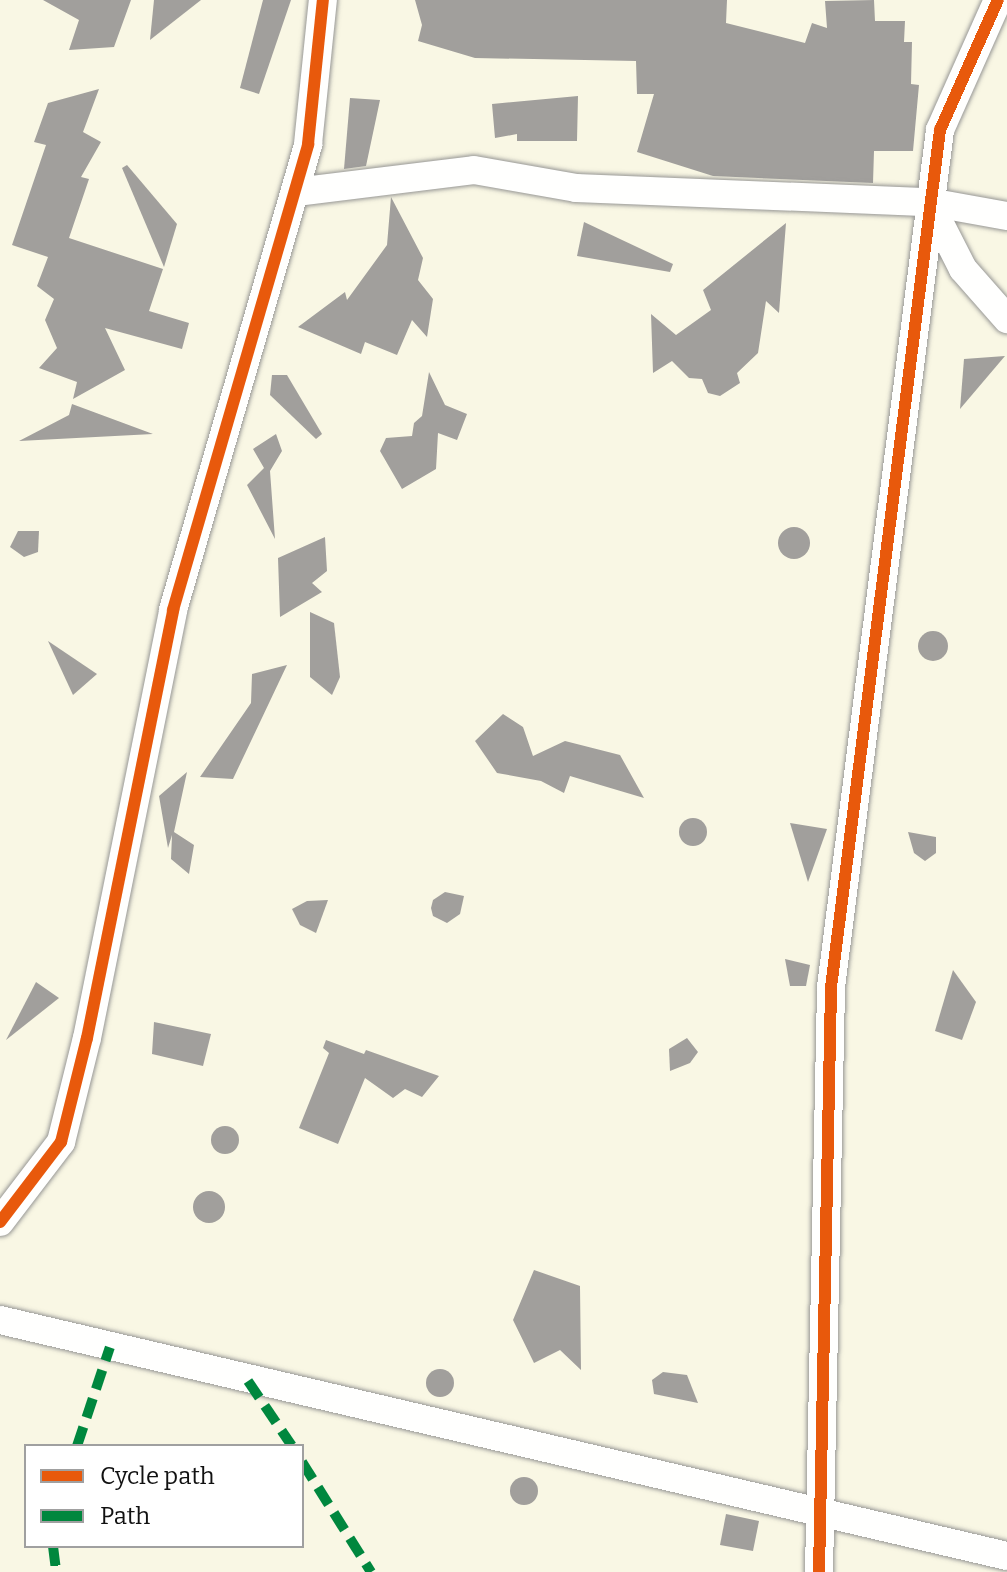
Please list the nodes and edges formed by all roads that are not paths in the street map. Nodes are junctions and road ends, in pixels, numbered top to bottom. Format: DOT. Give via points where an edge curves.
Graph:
graph roads {
  1 [pos="323,0"];
  2 [pos="998,0"];
  3 [pos="296,192"];
  4 [pos="929,202"];
  5 [pos="1007,216"];
  6 [pos="1007,319"];
  7 [pos="0,1222"];
  8 [pos="0,1320"];
  9 [pos="823,1511"];
  10 [pos="1007,1556"];
  11 [pos="819,1572"];
  1 -- 3 [label="street" via="308,144"];
  2 -- 4 [label="street" via="940,130"];
  3 -- 4 [label="street" via="474,170 576,188"];
  3 -- 7 [label="street" via="173,610 87,1038 61,1142"];
  4 -- 5 [label="street"];
  4 -- 6 [label="street" via="963,269"];
  4 -- 9 [label="street" via="831,987"];
  8 -- 9 [label="street"];
  9 -- 10 [label="street"];
  9 -- 11 [label="street"];
}
